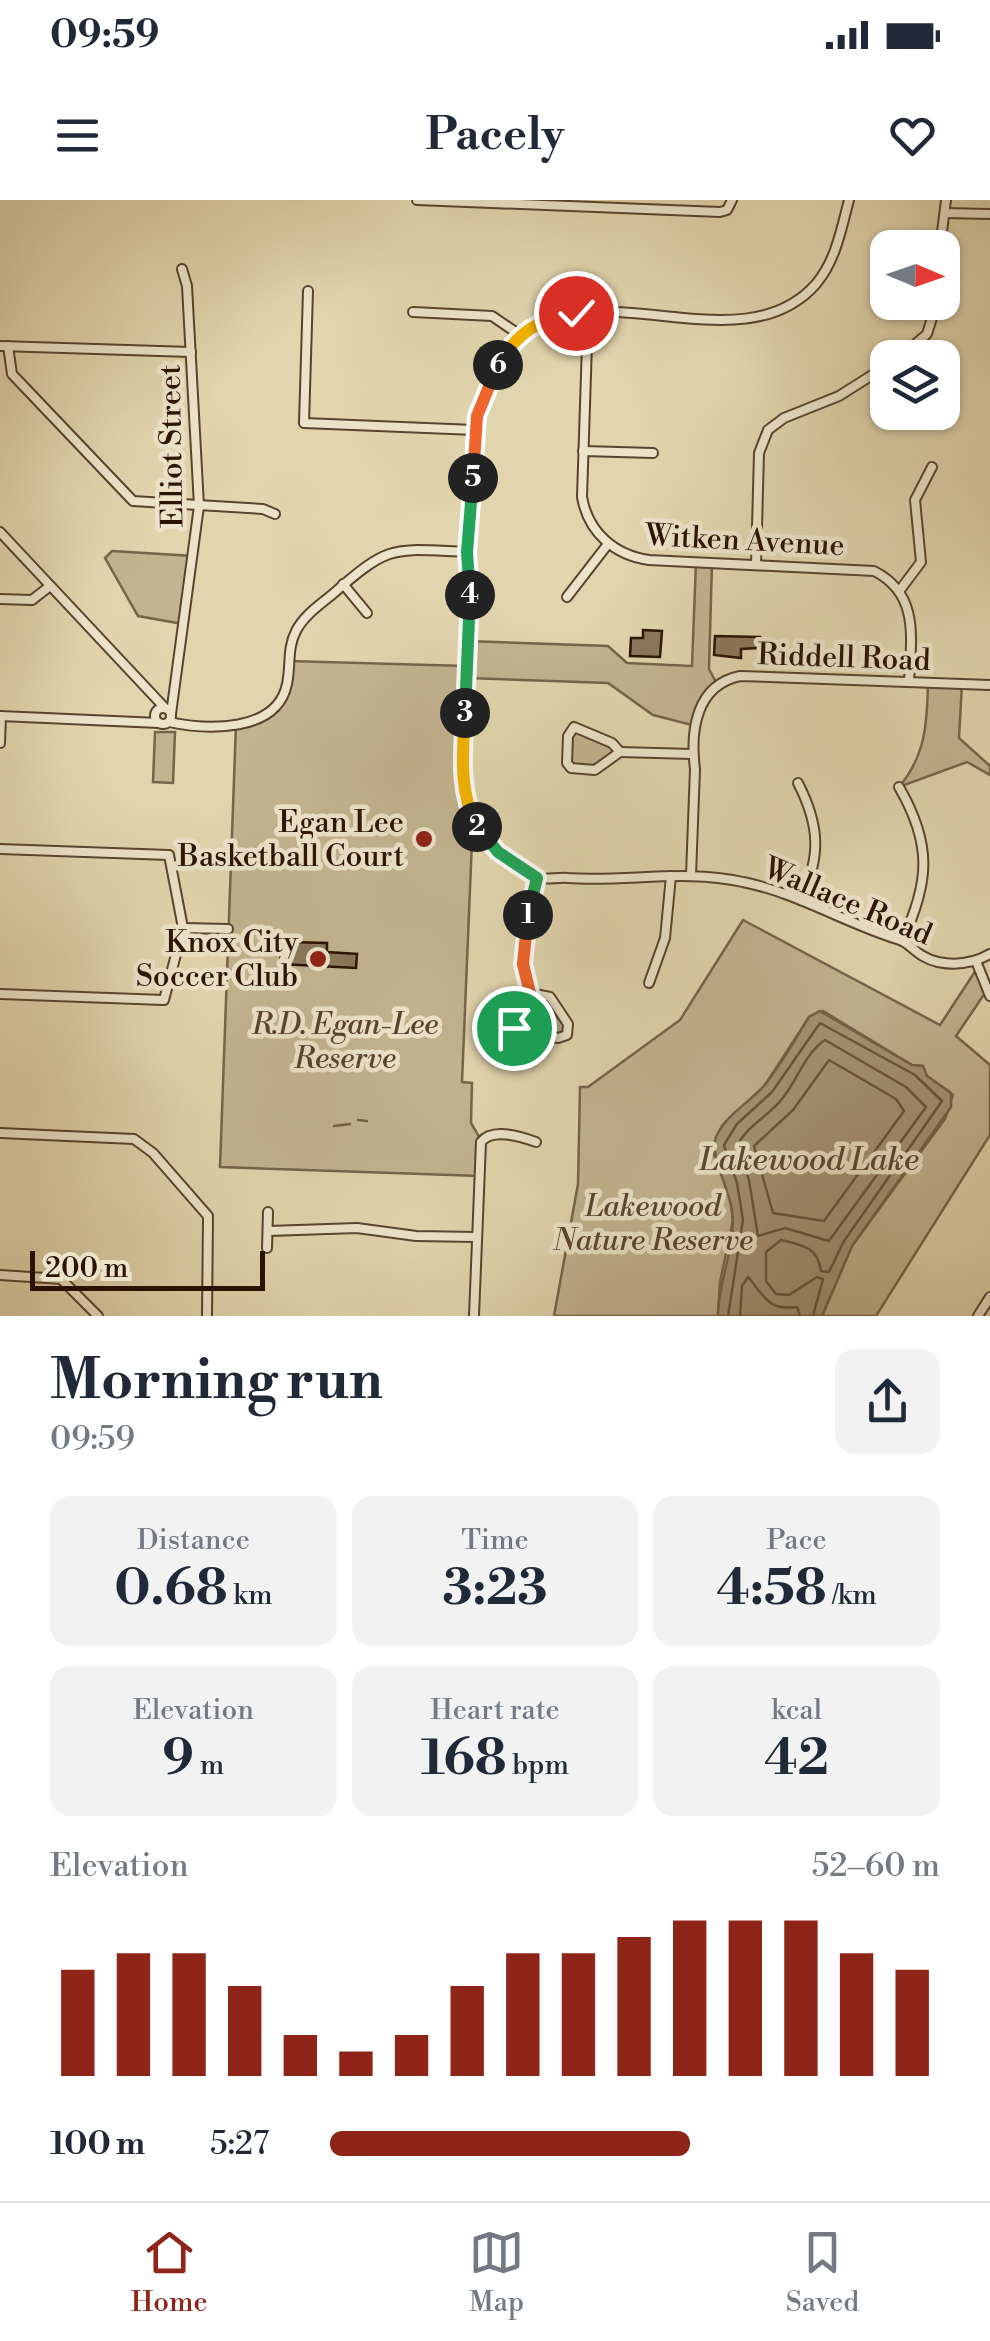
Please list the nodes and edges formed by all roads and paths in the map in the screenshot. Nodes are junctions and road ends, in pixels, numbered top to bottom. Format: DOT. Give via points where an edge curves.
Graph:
graph roads {
  1 [pos="417,200"];
  2 [pos="732,200"];
  3 [pos="849,200"];
  4 [pos="946,200"];
  5 [pos="535,203"];
  6 [pos="945,213"];
  7 [pos="990,214"];
  8 [pos="943,230"];
  9 [pos="182,269"];
  10 [pos="308,292"];
  11 [pos="412,312"];
  12 [pos="588,312"];
  13 [pos="520,335"];
  14 [pos="4,346"];
  15 [pos="191,352"];
  16 [pos="870,376"];
  17 [pos="475,430"];
  18 [pos="584,451"];
  19 [pos="652,453"];
  20 [pos="932,467"];
  21 [pos="199,506"];
  22 [pos="274,514"];
  23 [pos="0,532"];
  24 [pos="608,544"];
  25 [pos="467,552"];
  26 [pos="756,564"];
  27 [pos="343,584"];
  28 [pos="50,586"];
  29 [pos="900,590"];
  30 [pos="566,597"];
  31 [pos="0,600"];
  32 [pos="366,613"];
  33 [pos="175,681"];
  34 [pos="910,682"];
  35 [pos="990,685"];
  36 [pos="152,694"];
  37 [pos="164,715"];
  38 [pos="1,719"];
  39 [pos="0,743"];
  40 [pos="620,752"];
  41 [pos="692,754"];
  42 [pos="798,784"];
  43 [pos="899,787"];
  44 [pos="0,849"];
  45 [pos="691,875"];
  46 [pos="671,876"];
  47 [pos="537,878"];
  48 [pos="801,900"];
  49 [pos="182,928"];
  50 [pos="228,929"];
  51 [pos="902,941"];
  52 [pos="990,954"];
  53 [pos="976,961"];
  54 [pos="649,984"];
  55 [pos="530,993"];
  56 [pos="0,994"];
  57 [pos="990,996"];
  58 [pos="0,1134"];
  59 [pos="536,1142"];
  60 [pos="268,1212"];
  61 [pos="268,1231"];
  62 [pos="476,1237"];
  63 [pos="267,1248"];
  64 [pos="0,1274"];
  65 [pos="990,1297"];
  66 [pos="98,1316"];
  67 [pos="207,1316"];
  68 [pos="474,1316"];
  69 [pos="978,1316"];
  1 -- 5 [label="street"];
  2 -- 5 [label="street" via="720,212"];
  3 -- 12 [label="street" via="828,267 780,310 742,318"];
  4 -- 6 [label="street"];
  6 -- 7 [label="street"];
  6 -- 8 [label="street"];
  9 -- 15 [label="street, Elliot Street"];
  10 -- 17 [label="street" via="304,424"];
  11 -- 13 [label="street" via="492,316"];
  12 -- 13 [label="street" via="548,318"];
  12 -- 18 [label="street, Witken Avenue"];
  13 -- 17 [label="street" via="484,394"];
  14 -- 15 [label="street"];
  14 -- 21 [label="street" via="10,371 130,500"];
  15 -- 21 [label="street, Elliot Street"];
  16 -- 26 [label="street" via="768,430 760,453"];
  17 -- 25 [label="street"];
  18 -- 19 [label="street"];
  18 -- 24 [label="street, Witken Avenue" via="584,506"];
  20 -- 29 [label="street" via="915,500 921,562"];
  21 -- 22 [label="street"];
  21 -- 33 [label="street, Elliot Street"];
  23 -- 28 [label="street"];
  24 -- 26 [label="street, Witken Avenue" via="649,560"];
  24 -- 30 [label="street"];
  25 -- 27 [label="street" via="391,552"];
  25 -- 47 [label="street" via="464,793 490,844"];
  26 -- 29 [label="street, Witken Avenue" via="868,570"];
  27 -- 32 [label="street"];
  27 -- 37 [label="street" via="295,632 288,684 273,711 246,723"];
  28 -- 31 [label="street" via="32,600"];
  28 -- 36 [label="street"];
  29 -- 34 [label="street" via="911,617"];
  33 -- 36 [label="street"];
  33 -- 37 [label="street, Elliot Street"];
  34 -- 35 [label="street, Riddell Road"];
  34 -- 41 [label="street, Riddell Road" via="727,679 701,703"];
  36 -- 37 [label="street"];
  37 -- 38 [label="street" via="134,721"];
  38 -- 39 [label="street"];
  40 -- 40 [label="street" via="595,770 574,770 567,764 569,732 582,728"];
  40 -- 41 [label="street"];
  41 -- 45 [label="street, Riddell Road"];
  42 -- 48 [label="street" via="817,840"];
  43 -- 51 [label="street" via="920,830 924,863 920,898"];
  44 -- 49 [label="street" via="170,855"];
  45 -- 46 [label="street, Wallace Road"];
  45 -- 48 [label="street, Wallace Road" via="746,882"];
  46 -- 47 [label="street, Wallace Road"];
  46 -- 54 [label="street" via="665,938"];
  47 -- 55 [label="street" via="523,952"];
  48 -- 51 [label="street, Wallace Road"];
  49 -- 50 [label="street"];
  49 -- 56 [label="street" via="164,1000"];
  51 -- 53 [label="street, Wallace Road" via="939,962"];
  52 -- 53 [label="street"];
  53 -- 57 [label="street"];
  55 -- 55 [label="street" via="550,997 568,1024 567,1035 516,1030"];
  58 -- 67 [label="street" via="129,1138 149,1148 208,1216"];
  59 -- 62 [label="street" via="519,1136 482,1140"];
  60 -- 61 [label="street"];
  61 -- 62 [label="street" via="357,1228"];
  61 -- 63 [label="street"];
  62 -- 68 [label="street"];
  64 -- 66 [label="street" via="61,1279"];
  65 -- 69 [label="street"];
}
